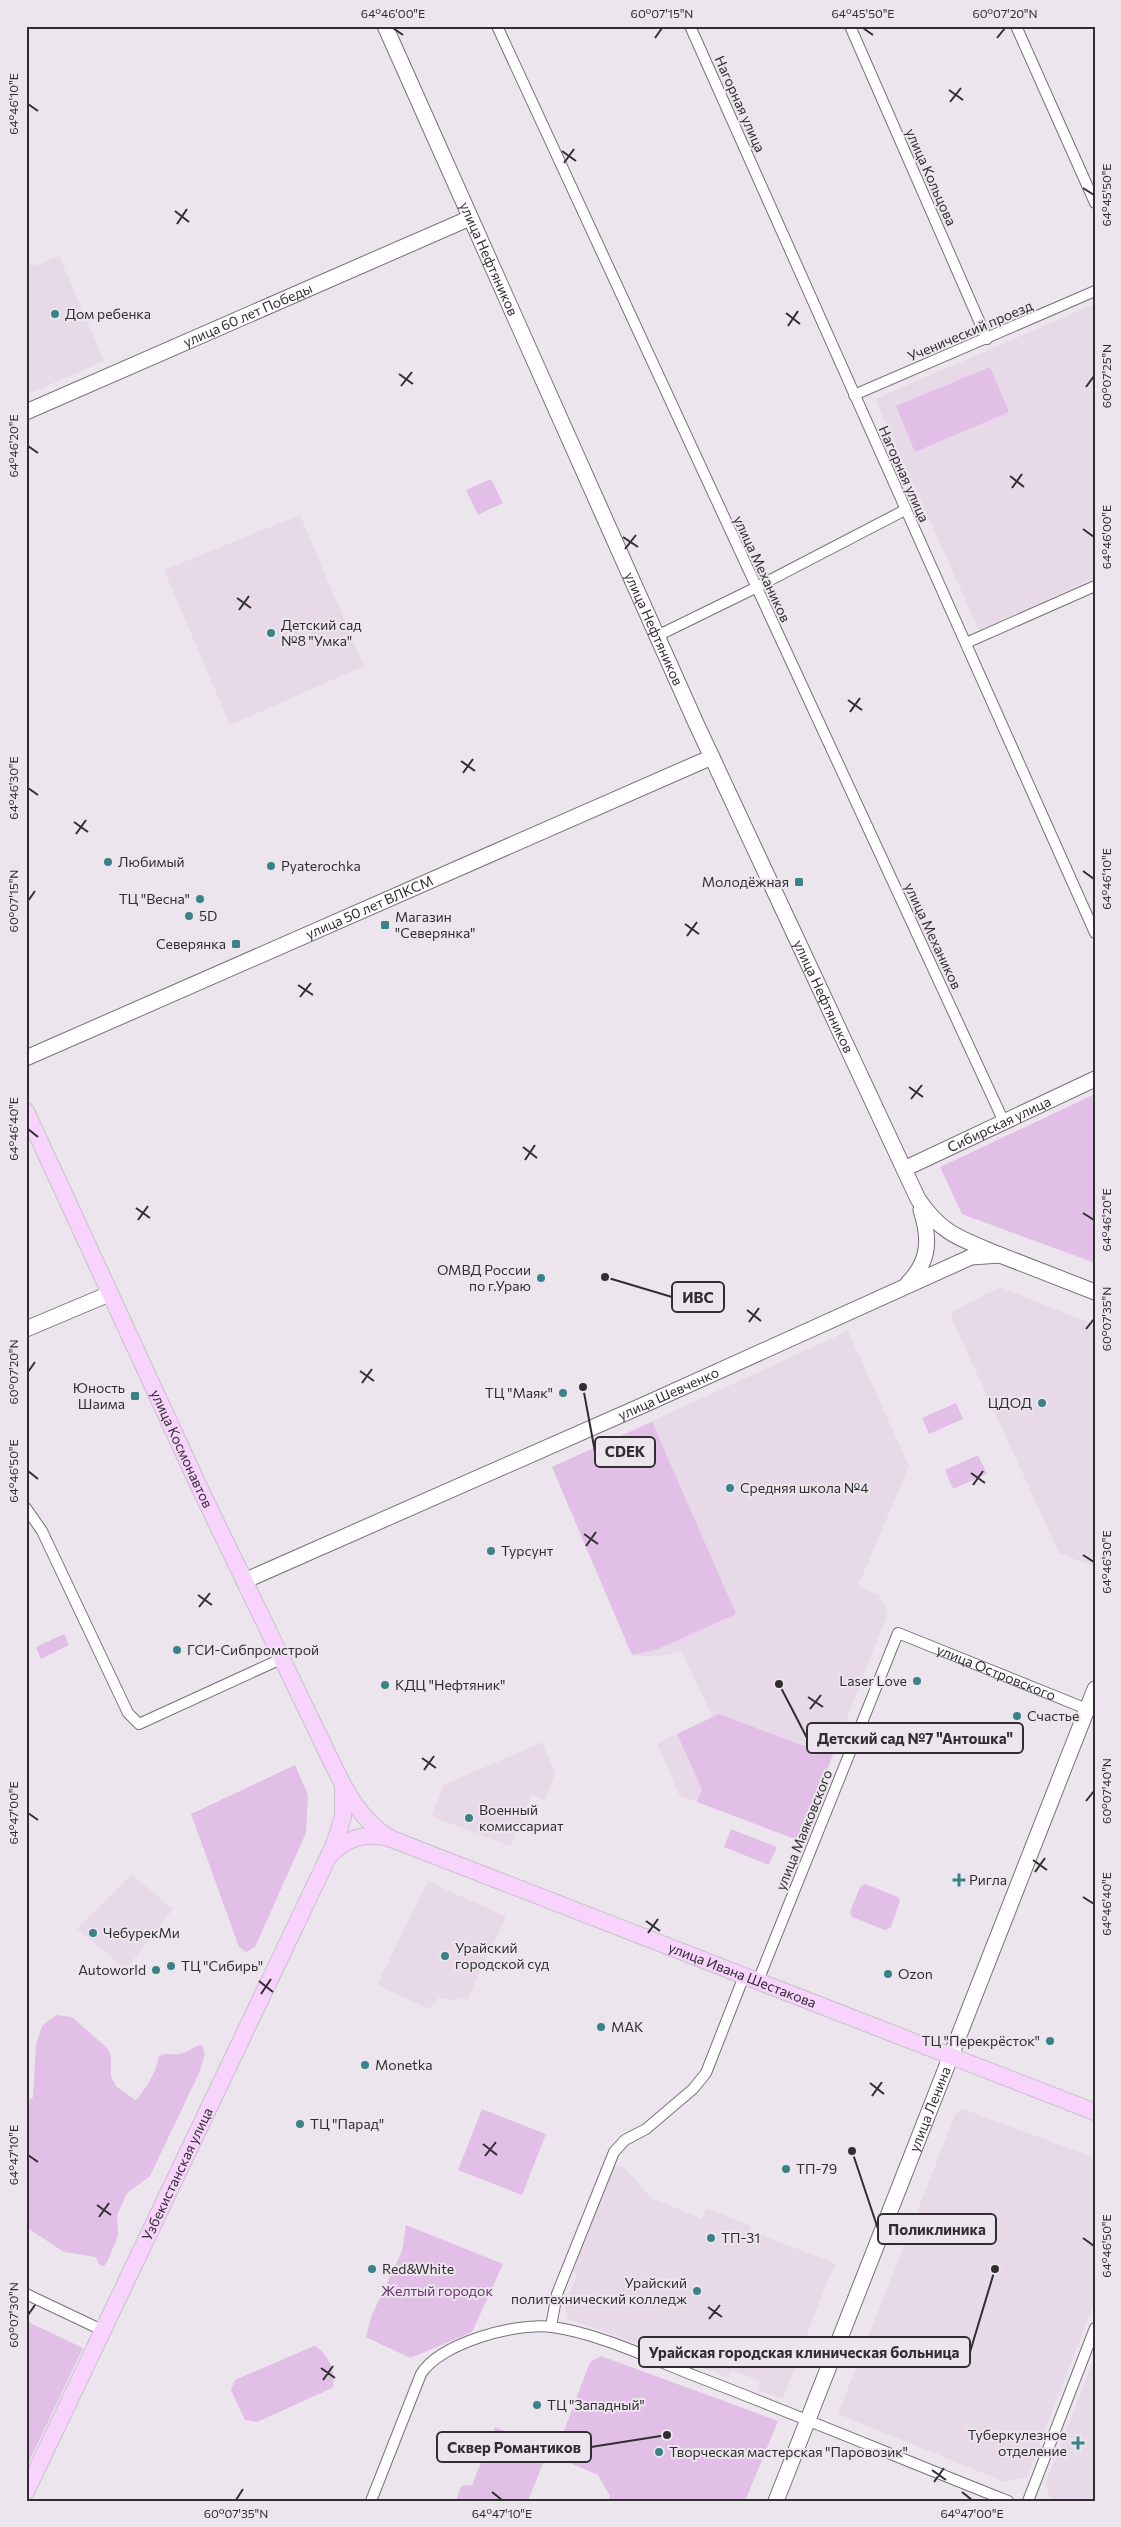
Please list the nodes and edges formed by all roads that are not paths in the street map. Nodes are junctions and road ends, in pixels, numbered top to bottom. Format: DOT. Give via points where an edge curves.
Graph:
graph roads {
  1 [pos="384,26"];
  2 [pos="497,26"];
  3 [pos="690,26"];
  4 [pos="850,26"];
  5 [pos="1016,26"];
  6 [pos="1095,203"];
  7 [pos="470,218"];
  8 [pos="1095,291"];
  9 [pos="987,339"];
  10 [pos="854,395"];
  11 [pos="26,412"];
  12 [pos="905,510"];
  13 [pos="1095,586"];
  14 [pos="755,588"];
  15 [pos="657,636"];
  16 [pos="966,643"];
  17 [pos="712,757"];
  18 [pos="1095,933"];
  19 [pos="26,1058"];
  20 [pos="1095,1079"];
  21 [pos="26,1110"];
  22 [pos="1004,1122"];
  23 [pos="904,1169"];
  24 [pos="918,1199"];
  25 [pos="1000,1255"];
  26 [pos="906,1286"];
  27 [pos="1095,1292"];
  28 [pos="109,1294"];
  29 [pos="26,1329"];
  30 [pos="26,1508"];
  31 [pos="244,1581"];
  32 [pos="898,1633"];
  33 [pos="281,1658"];
  34 [pos="1095,1689"];
  35 [pos="1091,1711"];
  36 [pos="343,1784"];
  37 [pos="390,1838"];
  38 [pos="329,1856"];
  39 [pos="751,1979"];
  40 [pos="951,2056"];
  41 [pos="1095,2112"];
  42 [pos="26,2294"];
  43 [pos="550,2326"];
  44 [pos="1095,2328"];
  45 [pos="102,2330"];
  46 [pos="808,2420"];
  47 [pos="26,2492"];
  48 [pos="371,2501"];
  49 [pos="776,2501"];
  50 [pos="1008,2501"];
  51 [pos="1028,2501"];
  1 -- 7 [label="main road, улица Нефтяников"];
  2 -- 14 [label="street, улица Механиков"];
  3 -- 10 [label="street, Нагорная улица"];
  4 -- 9 [label="street, улица Кольцова"];
  5 -- 6 [label="street"];
  7 -- 11 [label="main road, улица 60 лет Победы"];
  7 -- 15 [label="main road, улица Нефтяников"];
  8 -- 9 [label="street, Ученический проезд"];
  9 -- 10 [label="street, Ученический проезд"];
  10 -- 12 [label="street, Нагорная улица"];
  12 -- 14 [label="street"];
  12 -- 16 [label="street, Нагорная улица"];
  13 -- 16 [label="street"];
  14 -- 15 [label="street"];
  14 -- 22 [label="street, улица Механиков"];
  15 -- 17 [label="main road, улица Нефтяников"];
  16 -- 18 [label="street, Нагорная улица"];
  17 -- 19 [label="main road, улица 50 лет ВЛКСМ"];
  17 -- 23 [label="main road, улица Нефтяников"];
  20 -- 22 [label="main road, Сибирская улица"];
  21 -- 28 [label="main road, улица Космонавтов"];
  22 -- 23 [label="main road, Сибирская улица"];
  23 -- 24 [label="main road, улица Нефтяников"];
  24 -- 25 [label="main road, улица Нефтяников" via="934,1222 947,1232"];
  24 -- 26 [label="main road, улица Нефтяников" via="928,1232 928,1247 920,1267"];
  25 -- 26 [label="main road, улица Шевченко" via="971,1257"];
  25 -- 27 [label="main road, улица Шевченко"];
  26 -- 31 [label="main road, улица Шевченко"];
  28 -- 29 [label="main road"];
  28 -- 31 [label="main road, улица Космонавтов"];
  30 -- 33 [label="street" via="42,1531 128,1713 139,1724"];
  31 -- 33 [label="main road, улица Космонавтов"];
  32 -- 35 [label="street, улица Островского"];
  32 -- 39 [label="street, улица Маяковского"];
  33 -- 36 [label="main road, улица Космонавтов"];
  34 -- 35 [label="main road, улица Ленина"];
  35 -- 40 [label="main road, улица Ленина"];
  36 -- 37 [label="main road, улица Космонавтов" via="361,1812 376,1829"];
  36 -- 38 [label="main road, Узбекистанская улица" via="343,1817"];
  37 -- 38 [label="main road" via="360,1836 344,1842"];
  37 -- 39 [label="main road, улица Ивана Шестакова"];
  38 -- 45 [label="main road, Узбекистанская улица"];
  39 -- 40 [label="main road, улица Ивана Шестакова"];
  39 -- 43 [label="street, улица Маяковского" via="706,2073 693,2089 614,2152 557,2294"];
  40 -- 41 [label="main road, улица Ивана Шестакова"];
  40 -- 46 [label="main road, улица Ленина"];
  42 -- 45 [label="street"];
  43 -- 46 [label="street" via="593,2337"];
  43 -- 48 [label="street" via="496,2333 432,2360 421,2374"];
  44 -- 51 [label="street"];
  45 -- 47 [label="main road, Узбекистанская улица"];
  46 -- 49 [label="main road, улица Ленина"];
  46 -- 50 [label="street"];
}
